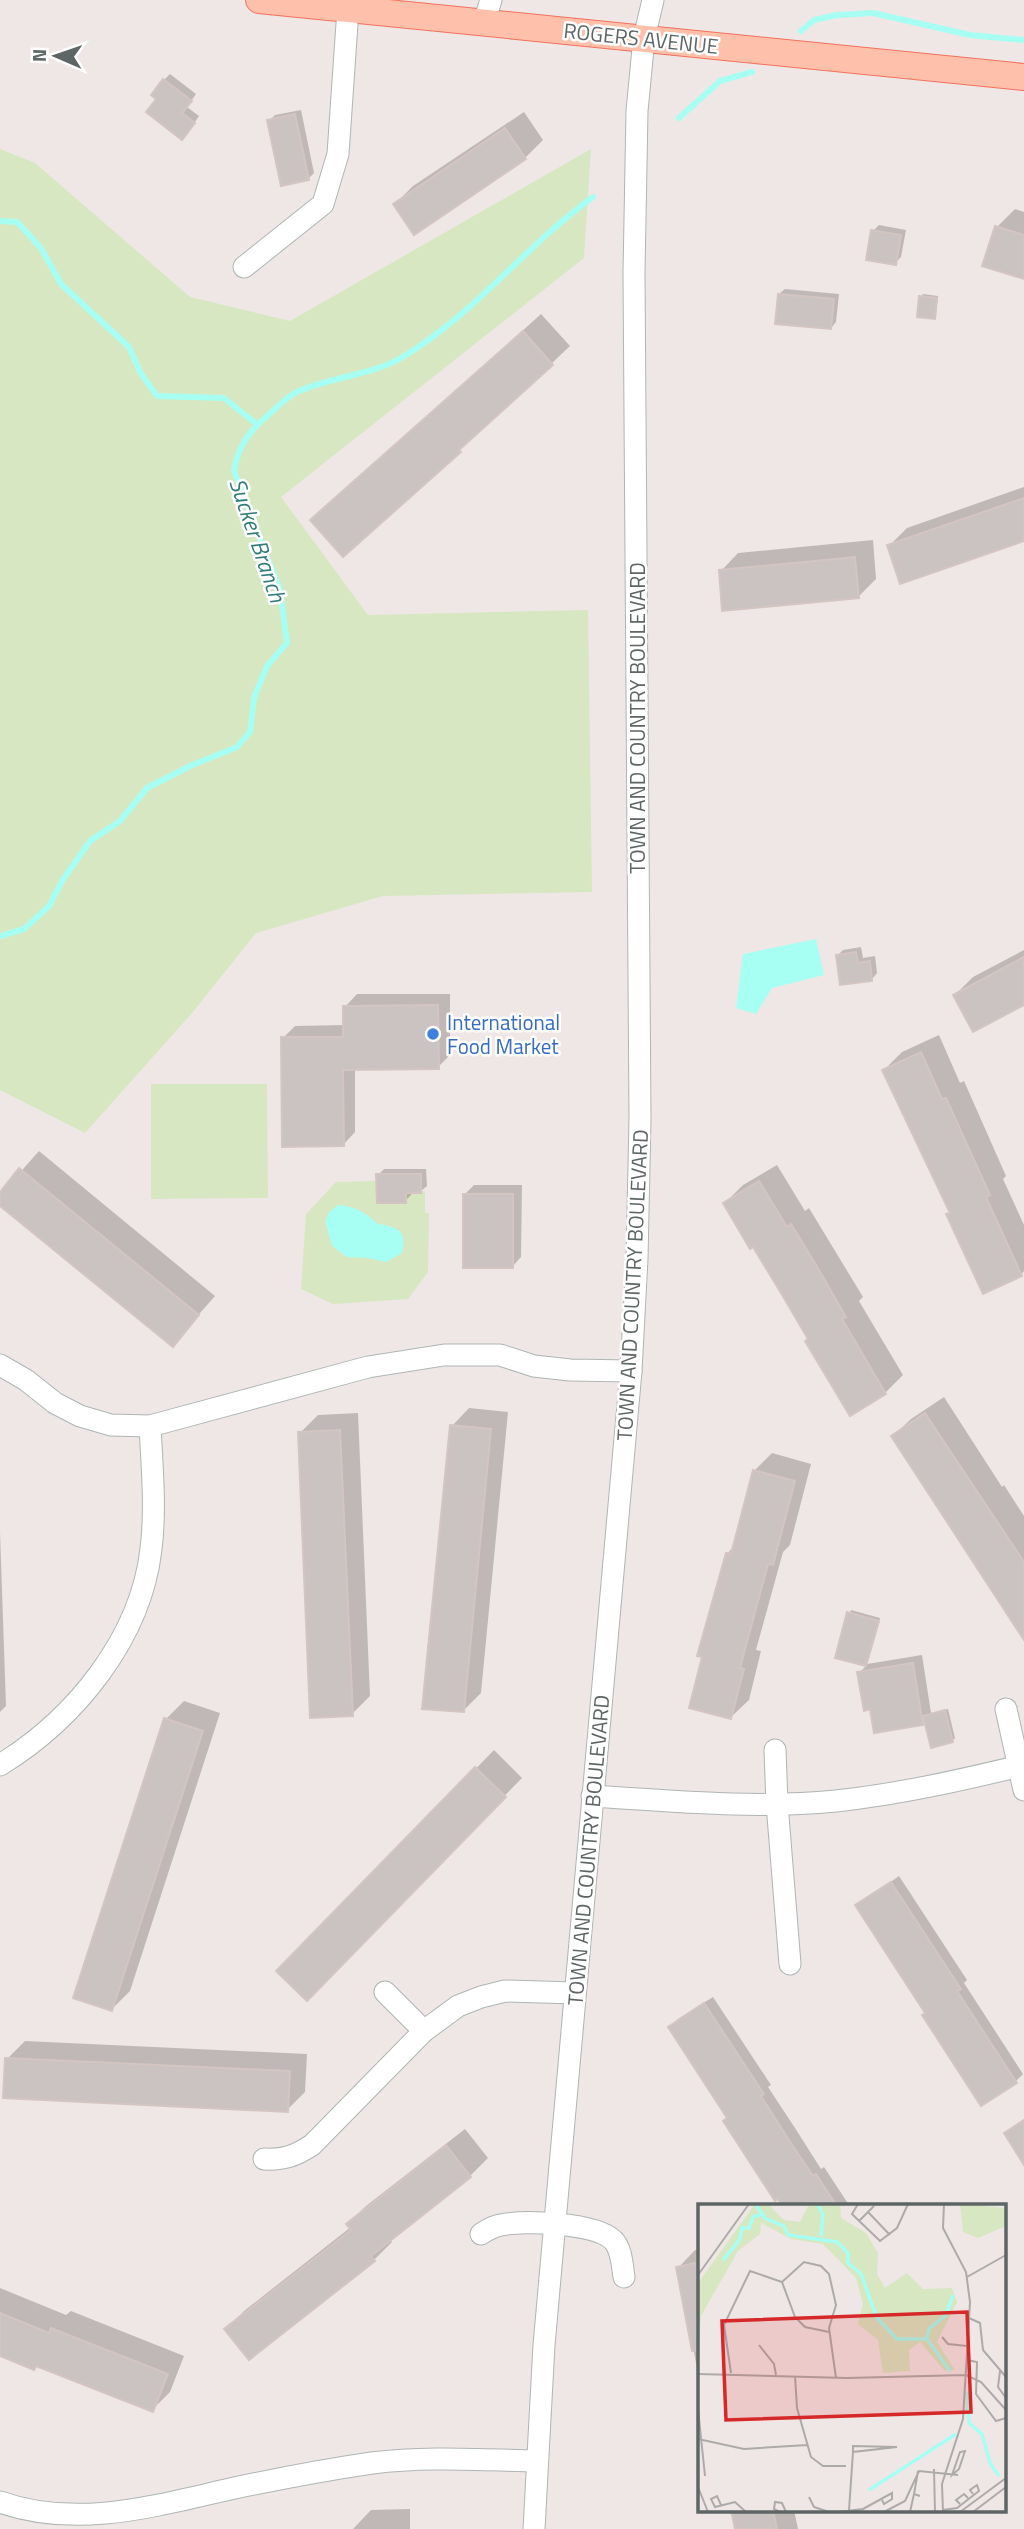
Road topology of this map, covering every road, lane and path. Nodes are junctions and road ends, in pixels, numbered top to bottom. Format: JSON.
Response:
{"nodes":[{"id":1,"x":259,"y":0,"type":"edge"},
{"id":2,"x":653,"y":0,"type":"edge"},
{"id":3,"x":348,"y":9,"type":"junction"},
{"id":4,"x":488,"y":11,"type":"edge"},
{"id":5,"x":644,"y":38,"type":"junction"},
{"id":6,"x":1024,"y":77,"type":"edge"},
{"id":7,"x":244,"y":267,"type":"dead end"},
{"id":8,"x":0,"y":1365,"type":"edge"},
{"id":9,"x":631,"y":1371,"type":"junction"},
{"id":10,"x":150,"y":1426,"type":"junction"},
{"id":11,"x":1006,"y":1709,"type":"dead end"},
{"id":12,"x":775,"y":1750,"type":"dead end"},
{"id":13,"x":0,"y":1765,"type":"edge"},
{"id":14,"x":1021,"y":1766,"type":"edge"},
{"id":15,"x":1024,"y":1790,"type":"edge"},
{"id":16,"x":592,"y":1796,"type":"junction"},
{"id":17,"x":777,"y":1804,"type":"junction"},
{"id":18,"x":790,"y":1964,"type":"dead end"},
{"id":19,"x":385,"y":1993,"type":"dead end"},
{"id":20,"x":575,"y":1993,"type":"junction"},
{"id":21,"x":424,"y":2031,"type":"junction"},
{"id":22,"x":264,"y":2160,"type":"dead end"},
{"id":23,"x":556,"y":2225,"type":"junction"},
{"id":24,"x":481,"y":2234,"type":"dead end"},
{"id":25,"x":624,"y":2277,"type":"dead end"},
{"id":26,"x":537,"y":2461,"type":"junction"},
{"id":27,"x":0,"y":2502,"type":"edge"},
{"id":28,"x":38,"y":2521,"type":"edge"},
{"id":29,"x":534,"y":2529,"type":"edge"}],
"edges":[{"from":1,"to":3,"type":"main road","name":"ROGERS AVENUE"},
{"from":2,"to":5,"type":"street","name":"TOWN AND COUNTRY BOULEVARD"},
{"from":3,"to":4,"type":"main road","name":"ROGERS AVENUE"},
{"from":3,"to":7,"type":"street"},
{"from":4,"to":5,"type":"main road","name":"ROGERS AVENUE"},
{"from":5,"to":6,"type":"main road","name":"ROGERS AVENUE"},
{"from":5,"to":9,"type":"street","name":"TOWN AND COUNTRY BOULEVARD"},
{"from":8,"to":10,"type":"street"},
{"from":9,"to":10,"type":"street"},
{"from":9,"to":16,"type":"street","name":"TOWN AND COUNTRY BOULEVARD"},
{"from":10,"to":13,"type":"street"},
{"from":11,"to":14,"type":"street"},
{"from":12,"to":17,"type":"street"},
{"from":14,"to":15,"type":"street"},
{"from":14,"to":17,"type":"street"},
{"from":16,"to":17,"type":"street"},
{"from":16,"to":20,"type":"street","name":"TOWN AND COUNTRY BOULEVARD"},
{"from":17,"to":18,"type":"street"},
{"from":19,"to":21,"type":"street"},
{"from":20,"to":21,"type":"street"},
{"from":20,"to":23,"type":"street","name":"TOWN AND COUNTRY BOULEVARD"},
{"from":21,"to":22,"type":"street"},
{"from":23,"to":24,"type":"street"},
{"from":23,"to":25,"type":"street"},
{"from":23,"to":26,"type":"street","name":"TOWN AND COUNTRY BOULEVARD"},
{"from":26,"to":28,"type":"street"},
{"from":26,"to":29,"type":"street","name":"TOWN AND COUNTRY BOULEVARD"},
{"from":27,"to":28,"type":"street"}]}
